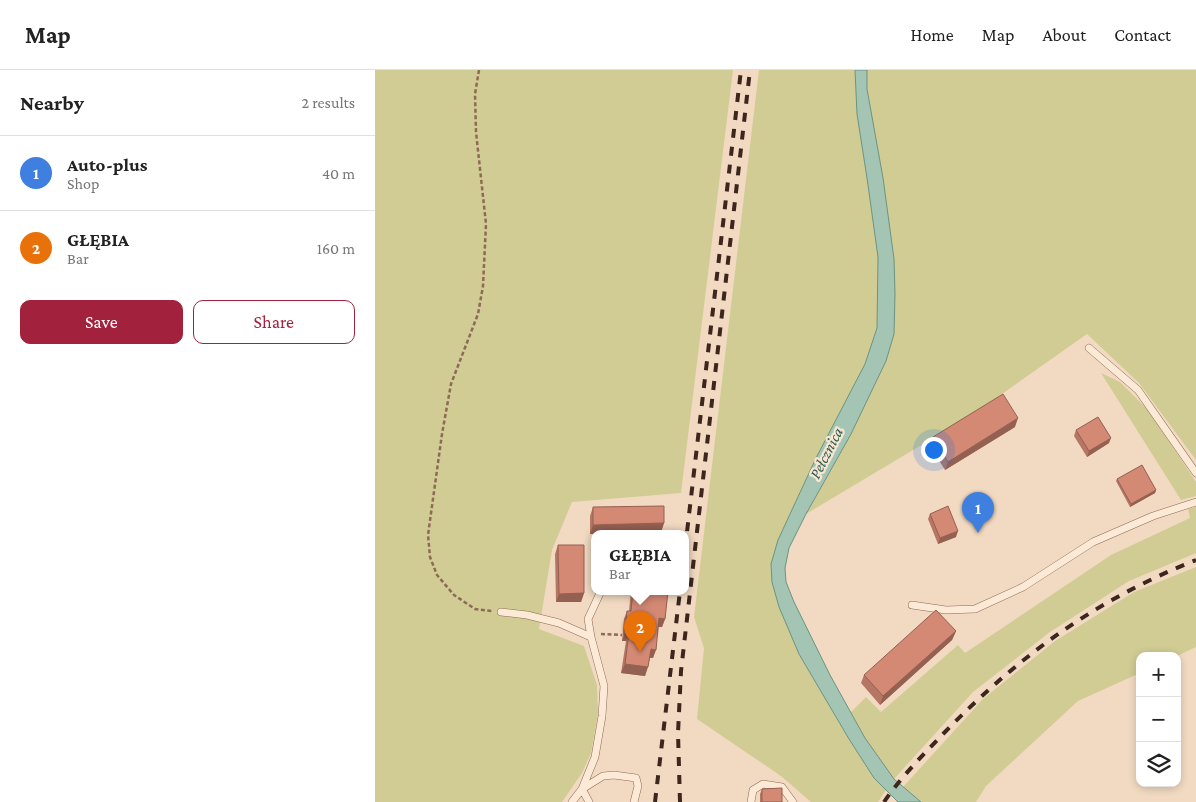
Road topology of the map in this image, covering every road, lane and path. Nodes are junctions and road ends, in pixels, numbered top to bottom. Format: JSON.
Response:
{"nodes":[{"id":1,"x":479,"y":70,"type":"edge"},
{"id":2,"x":1089,"y":348,"type":"dead end"},
{"id":3,"x":1196,"y":472,"type":"edge"},
{"id":4,"x":1196,"y":502,"type":"edge"},
{"id":5,"x":599,"y":595,"type":"edge"},
{"id":6,"x":912,"y":605,"type":"dead end"},
{"id":7,"x":501,"y":612,"type":"joint"},
{"id":8,"x":600,"y":634,"type":"dead end"},
{"id":9,"x":622,"y":636,"type":"dead end"},
{"id":10,"x":591,"y":637,"type":"junction"},
{"id":11,"x":582,"y":789,"type":"junction"},
{"id":12,"x":572,"y":802,"type":"edge"},
{"id":13,"x":589,"y":802,"type":"edge"},
{"id":14,"x":634,"y":802,"type":"edge"},
{"id":15,"x":751,"y":802,"type":"edge"},
{"id":16,"x":793,"y":802,"type":"edge"}],
"edges":[{"from":1,"to":7,"type":"path"},
{"from":2,"to":3,"type":"lane"},
{"from":4,"to":6,"type":"lane"},
{"from":5,"to":10,"type":"lane"},
{"from":7,"to":10,"type":"lane"},
{"from":8,"to":9,"type":"path"},
{"from":10,"to":11,"type":"lane"},
{"from":11,"to":12,"type":"lane"},
{"from":11,"to":13,"type":"lane"},
{"from":11,"to":14,"type":"lane"},
{"from":15,"to":16,"type":"lane"}]}
